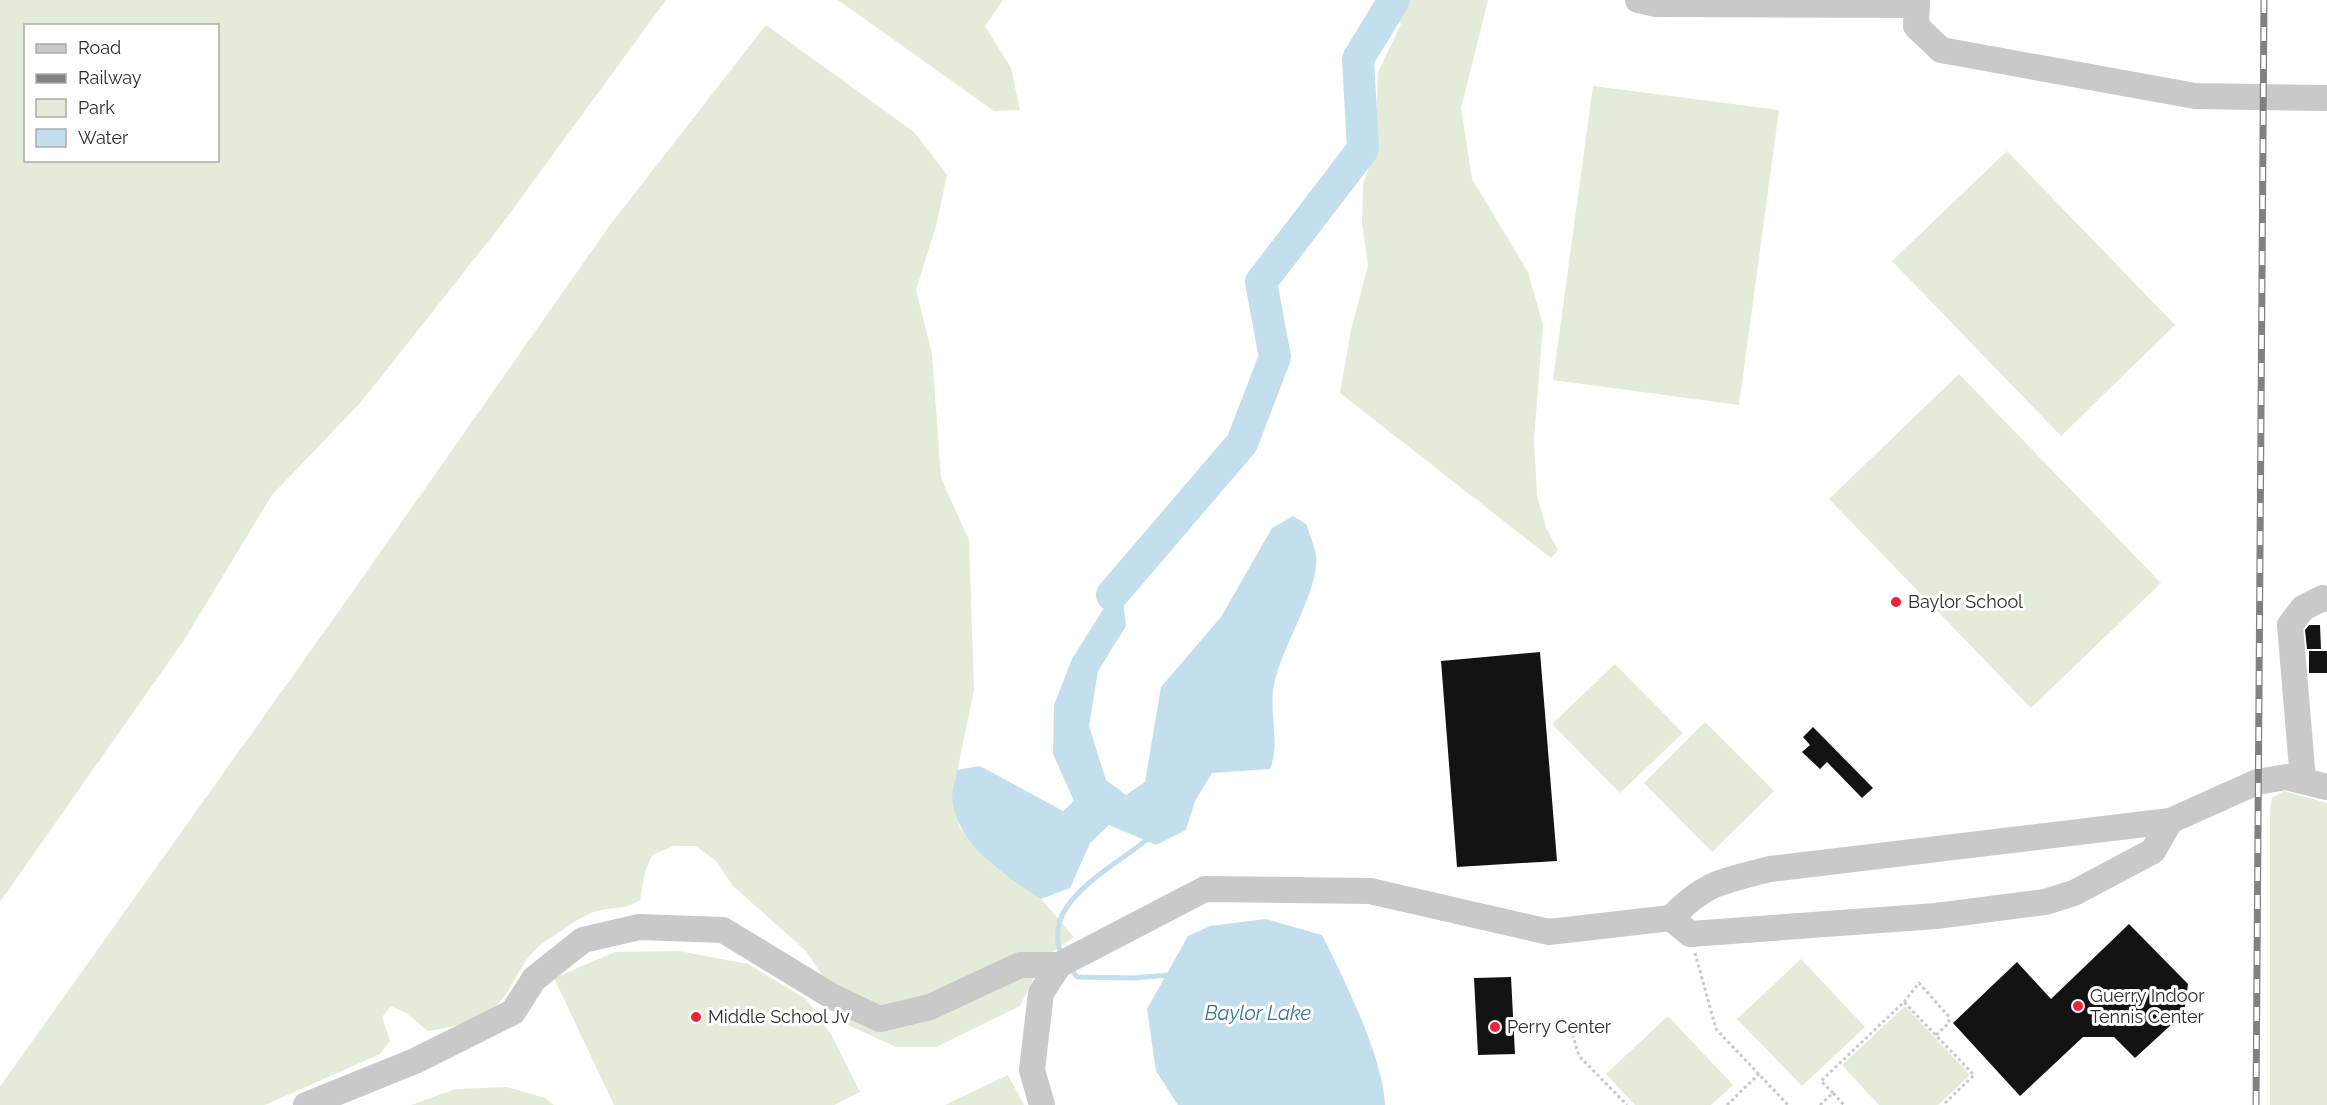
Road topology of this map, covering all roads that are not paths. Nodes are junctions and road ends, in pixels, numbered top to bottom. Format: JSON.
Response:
{"nodes":[{"id":1,"x":1638,"y":0,"type":"edge"},
{"id":2,"x":1917,"y":2,"type":"edge"},
{"id":3,"x":2327,"y":98,"type":"edge"},
{"id":4,"x":2327,"y":599,"type":"edge"},
{"id":5,"x":2315,"y":784,"type":"edge"},
{"id":6,"x":2170,"y":821,"type":"junction"},
{"id":7,"x":1681,"y":926,"type":"junction"},
{"id":8,"x":1059,"y":965,"type":"junction"},
{"id":9,"x":306,"y":1105,"type":"edge"},
{"id":10,"x":1042,"y":1105,"type":"edge"}],
"edges":[{"from":1,"to":2,"type":"street"},
{"from":2,"to":3,"type":"street"},
{"from":4,"to":5,"type":"street"},
{"from":5,"to":6,"type":"street"},
{"from":6,"to":7,"type":"street"},
{"from":6,"to":7,"type":"street"},
{"from":7,"to":8,"type":"street"},
{"from":8,"to":9,"type":"street"},
{"from":8,"to":10,"type":"street"}]}
